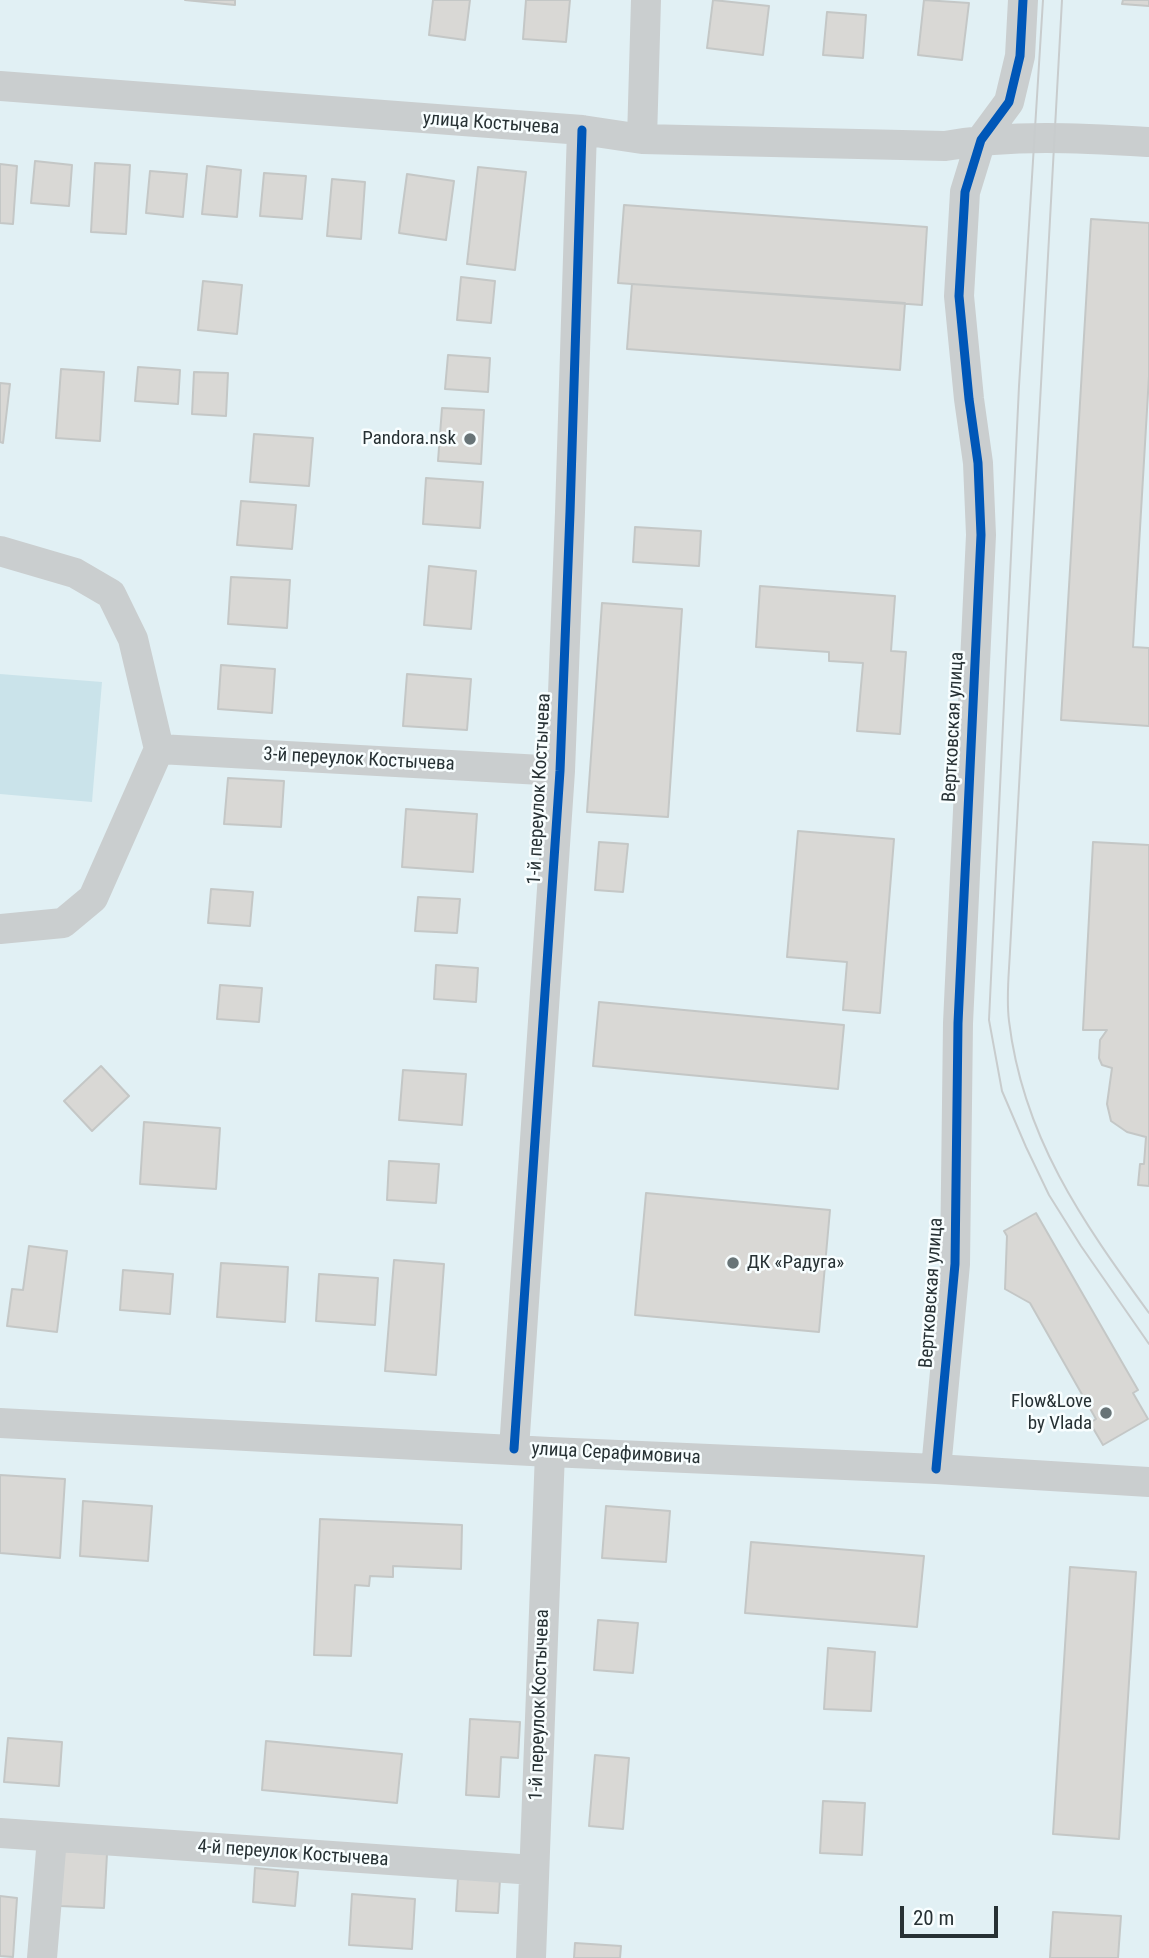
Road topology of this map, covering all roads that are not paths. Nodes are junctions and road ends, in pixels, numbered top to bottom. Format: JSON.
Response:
{"nodes":[{"id":1,"x":646,"y":0,"type":"edge"},
{"id":2,"x":1023,"y":0,"type":"edge"},
{"id":3,"x":0,"y":86,"type":"edge"},
{"id":4,"x":582,"y":130,"type":"junction"},
{"id":5,"x":642,"y":139,"type":"junction"},
{"id":6,"x":981,"y":140,"type":"junction"},
{"id":7,"x":1149,"y":142,"type":"edge"},
{"id":8,"x":0,"y":551,"type":"edge"},
{"id":9,"x":159,"y":749,"type":"junction"},
{"id":10,"x":559,"y":771,"type":"junction"},
{"id":11,"x":0,"y":929,"type":"edge"},
{"id":12,"x":0,"y":1423,"type":"edge"},
{"id":13,"x":514,"y":1449,"type":"junction"},
{"id":14,"x":550,"y":1452,"type":"junction"},
{"id":15,"x":936,"y":1469,"type":"junction"},
{"id":16,"x":1149,"y":1482,"type":"edge"},
{"id":17,"x":0,"y":1833,"type":"edge"},
{"id":18,"x":52,"y":1838,"type":"junction"},
{"id":19,"x":534,"y":1870,"type":"junction"},
{"id":20,"x":42,"y":1958,"type":"edge"},
{"id":21,"x":531,"y":1958,"type":"edge"}],
"edges":[{"from":1,"to":5,"type":"street"},
{"from":2,"to":6,"type":"street","name":"Вертковская улица"},
{"from":3,"to":4,"type":"street","name":"улица Костычева"},
{"from":4,"to":5,"type":"street","name":"улица Костычева"},
{"from":4,"to":10,"type":"street","name":"1-й переулок Костычева"},
{"from":5,"to":6,"type":"street","name":"улица Костычева"},
{"from":6,"to":7,"type":"street","name":"улица Костычева"},
{"from":6,"to":15,"type":"street","name":"Вертковская улица"},
{"from":8,"to":9,"type":"street"},
{"from":9,"to":10,"type":"street","name":"3-й переулок Костычева"},
{"from":9,"to":11,"type":"street"},
{"from":10,"to":13,"type":"street","name":"1-й переулок Костычева"},
{"from":12,"to":13,"type":"street","name":"улица Серафимовича"},
{"from":13,"to":14,"type":"street","name":"улица Серафимовича"},
{"from":14,"to":15,"type":"street","name":"улица Серафимовича"},
{"from":14,"to":19,"type":"street","name":"1-й переулок Костычева"},
{"from":15,"to":16,"type":"street","name":"улица Серафимовича"},
{"from":17,"to":18,"type":"street","name":"4-й переулок Костычева"},
{"from":18,"to":19,"type":"street","name":"4-й переулок Костычева"},
{"from":18,"to":20,"type":"street"},
{"from":19,"to":21,"type":"street","name":"1-й переулок Костычева"}]}
